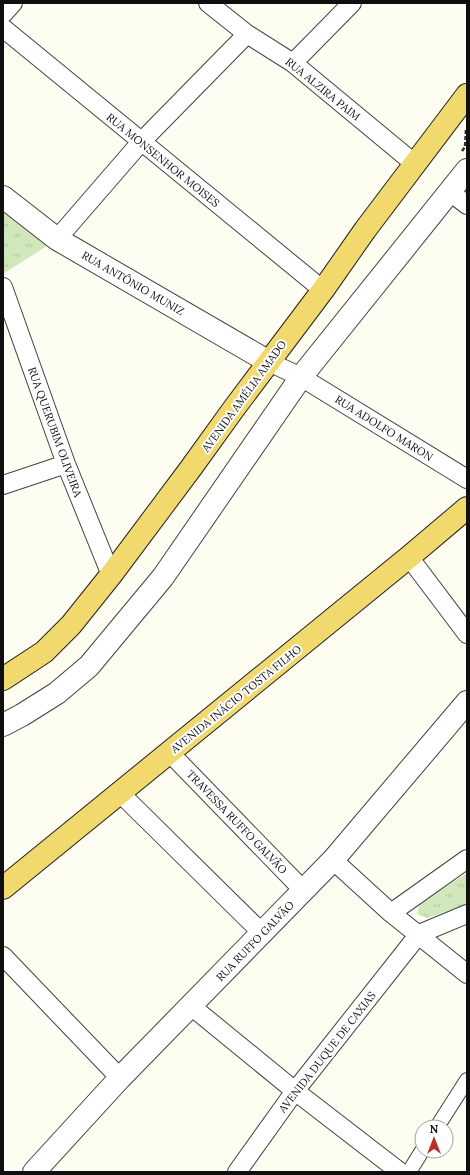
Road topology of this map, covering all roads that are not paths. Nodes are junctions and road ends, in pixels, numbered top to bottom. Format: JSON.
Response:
{"nodes":[{"id":1,"x":13,"y":3,"type":"edge"},
{"id":2,"x":208,"y":3,"type":"edge"},
{"id":3,"x":352,"y":3,"type":"edge"},
{"id":4,"x":3,"y":14,"type":"edge"},
{"id":5,"x":3,"y":28,"type":"edge"},
{"id":6,"x":247,"y":34,"type":"junction"},
{"id":7,"x":293,"y":63,"type":"junction"},
{"id":8,"x":467,"y":95,"type":"edge"},
{"id":9,"x":141,"y":142,"type":"junction"},
{"id":10,"x":415,"y":164,"type":"junction"},
{"id":11,"x":467,"y":170,"type":"edge"},
{"id":12,"x":449,"y":191,"type":"junction"},
{"id":13,"x":3,"y":197,"type":"edge"},
{"id":14,"x":467,"y":205,"type":"edge"},
{"id":15,"x":57,"y":239,"type":"junction"},
{"id":16,"x":323,"y":290,"type":"junction"},
{"id":17,"x":4,"y":291,"type":"edge"},
{"id":18,"x":269,"y":362,"type":"junction"},
{"id":19,"x":301,"y":377,"type":"junction"},
{"id":20,"x":66,"y":464,"type":"junction"},
{"id":21,"x":467,"y":479,"type":"edge"},
{"id":22,"x":3,"y":485,"type":"edge"},
{"id":23,"x":467,"y":508,"type":"edge"},
{"id":24,"x":409,"y":557,"type":"junction"},
{"id":25,"x":111,"y":575,"type":"junction"},
{"id":26,"x":467,"y":634,"type":"edge"},
{"id":27,"x":3,"y":678,"type":"edge"},
{"id":28,"x":467,"y":702,"type":"edge"},
{"id":29,"x":3,"y":725,"type":"edge"},
{"id":30,"x":170,"y":753,"type":"junction"},
{"id":31,"x":120,"y":793,"type":"junction"},
{"id":32,"x":467,"y":859,"type":"edge"},
{"id":33,"x":333,"y":860,"type":"junction"},
{"id":34,"x":3,"y":888,"type":"edge"},
{"id":35,"x":304,"y":891,"type":"junction"},
{"id":36,"x":391,"y":913,"type":"junction"},
{"id":37,"x":467,"y":914,"type":"edge"},
{"id":38,"x":262,"y":933,"type":"junction"},
{"id":39,"x":419,"y":934,"type":"junction"},
{"id":40,"x":3,"y":956,"type":"edge"},
{"id":41,"x":467,"y":974,"type":"edge"},
{"id":42,"x":191,"y":1006,"type":"junction"},
{"id":43,"x":120,"y":1078,"type":"junction"},
{"id":44,"x":467,"y":1080,"type":"edge"},
{"id":45,"x":295,"y":1091,"type":"junction"},
{"id":46,"x":442,"y":1119,"type":"edge"},
{"id":47,"x":417,"y":1159,"type":"edge"},
{"id":48,"x":34,"y":1172,"type":"edge"},
{"id":49,"x":236,"y":1172,"type":"edge"},
{"id":50,"x":400,"y":1172,"type":"edge"},
{"id":51,"x":409,"y":1172,"type":"edge"}],
"edges":[{"from":1,"to":4,"type":"street"},
{"from":2,"to":6,"type":"street","name":"RUA ALZIRA PAIM"},
{"from":3,"to":7,"type":"street"},
{"from":5,"to":9,"type":"street","name":"RUA MONSENHOR MOISES"},
{"from":6,"to":7,"type":"street","name":"RUA ALZIRA PAIM"},
{"from":6,"to":9,"type":"street"},
{"from":7,"to":10,"type":"street","name":"RUA ALZIRA PAIM"},
{"from":8,"to":10,"type":"main road","name":"AVENIDA AMÉLIA AMADO"},
{"from":9,"to":15,"type":"street"},
{"from":9,"to":16,"type":"street","name":"RUA MONSENHOR MOISES"},
{"from":10,"to":16,"type":"main road","name":"AVENIDA AMÉLIA AMADO"},
{"from":11,"to":12,"type":"street"},
{"from":12,"to":14,"type":"street"},
{"from":12,"to":19,"type":"street"},
{"from":13,"to":15,"type":"street","name":"RUA ANTÔNIO MUNIZ"},
{"from":15,"to":18,"type":"street","name":"RUA ANTÔNIO MUNIZ"},
{"from":16,"to":18,"type":"main road","name":"AVENIDA AMÉLIA AMADO"},
{"from":17,"to":20,"type":"street","name":"RUA QUERUBIM OLIVEIRA"},
{"from":18,"to":19,"type":"street","name":"RUA ADOLFO MARON"},
{"from":18,"to":25,"type":"main road","name":"AVENIDA AMÉLIA AMADO"},
{"from":19,"to":21,"type":"street","name":"RUA ADOLFO MARON"},
{"from":19,"to":29,"type":"street"},
{"from":20,"to":22,"type":"street"},
{"from":20,"to":25,"type":"street","name":"RUA QUERUBIM OLIVEIRA"},
{"from":23,"to":24,"type":"main road","name":"AVENIDA INÁCIO TOSTA FILHO"},
{"from":24,"to":26,"type":"street"},
{"from":24,"to":30,"type":"main road","name":"AVENIDA INÁCIO TOSTA FILHO"},
{"from":25,"to":27,"type":"main road","name":"AVENIDA AMÉLIA AMADO"},
{"from":28,"to":33,"type":"street","name":"RUA RUFFO GALVÃO"},
{"from":30,"to":31,"type":"main road","name":"AVENIDA INÁCIO TOSTA FILHO"},
{"from":30,"to":35,"type":"street","name":"TRAVESSA RUFFO GALVÃO"},
{"from":31,"to":34,"type":"main road","name":"AVENIDA INÁCIO TOSTA FILHO"},
{"from":31,"to":38,"type":"street"},
{"from":32,"to":36,"type":"street"},
{"from":33,"to":35,"type":"street","name":"RUA RUFFO GALVÃO"},
{"from":33,"to":36,"type":"street"},
{"from":35,"to":38,"type":"street","name":"RUA RUFFO GALVÃO"},
{"from":36,"to":39,"type":"street"},
{"from":37,"to":39,"type":"street"},
{"from":38,"to":42,"type":"street","name":"RUA RUFFO GALVÃO"},
{"from":39,"to":41,"type":"street"},
{"from":39,"to":45,"type":"street","name":"AVENIDA DUQUE DE CAXIAS"},
{"from":40,"to":43,"type":"street"},
{"from":42,"to":43,"type":"street","name":"RUA RUFFO GALVÃO"},
{"from":42,"to":45,"type":"street"},
{"from":43,"to":48,"type":"street","name":"RUA RUFFO GALVÃO"},
{"from":44,"to":46,"type":"street"},
{"from":45,"to":49,"type":"street","name":"AVENIDA DUQUE DE CAXIAS"},
{"from":45,"to":50,"type":"street"},
{"from":47,"to":51,"type":"street"}]}
